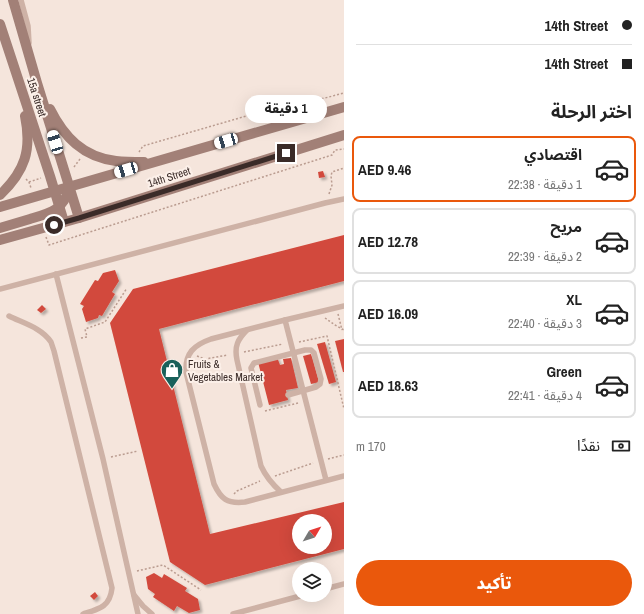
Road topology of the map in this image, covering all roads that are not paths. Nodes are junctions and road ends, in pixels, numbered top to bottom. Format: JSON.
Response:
{"nodes":[{"id":1,"x":13,"y":0,"type":"edge"},
{"id":2,"x":21,"y":0,"type":"edge"},
{"id":3,"x":0,"y":24,"type":"edge"},
{"id":4,"x":29,"y":55,"type":"junction"},
{"id":5,"x":19,"y":81,"type":"junction"},
{"id":6,"x":37,"y":84,"type":"junction"},
{"id":7,"x":344,"y":107,"type":"edge"},
{"id":8,"x":344,"y":135,"type":"edge"},
{"id":9,"x":152,"y":162,"type":"junction"},
{"id":10,"x":69,"y":188,"type":"junction"},
{"id":11,"x":55,"y":192,"type":"junction"},
{"id":12,"x":0,"y":195,"type":"edge"},
{"id":13,"x":344,"y":199,"type":"edge"},
{"id":14,"x":60,"y":206,"type":"junction"},
{"id":15,"x":0,"y":207,"type":"edge"},
{"id":16,"x":79,"y":218,"type":"junction"},
{"id":17,"x":64,"y":222,"type":"junction"},
{"id":18,"x":0,"y":228,"type":"edge"},
{"id":19,"x":0,"y":240,"type":"edge"},
{"id":20,"x":56,"y":274,"type":"junction"},
{"id":21,"x":0,"y":289,"type":"edge"},
{"id":22,"x":344,"y":306,"type":"edge"},
{"id":23,"x":9,"y":316,"type":"dead end"},
{"id":24,"x":284,"y":320,"type":"junction"},
{"id":25,"x":247,"y":330,"type":"junction"},
{"id":26,"x":293,"y":353,"type":"junction"},
{"id":27,"x":303,"y":391,"type":"junction"},
{"id":28,"x":288,"y":395,"type":"dead end"},
{"id":29,"x":260,"y":405,"type":"dead end"},
{"id":30,"x":344,"y":476,"type":"edge"},
{"id":31,"x":326,"y":480,"type":"junction"},
{"id":32,"x":281,"y":492,"type":"junction"},
{"id":33,"x":344,"y":584,"type":"edge"},
{"id":34,"x":332,"y":587,"type":"edge"},
{"id":35,"x":133,"y":593,"type":"junction"},
{"id":36,"x":292,"y":598,"type":"edge"},
{"id":37,"x":83,"y":614,"type":"edge"},
{"id":38,"x":138,"y":614,"type":"edge"},
{"id":39,"x":152,"y":614,"type":"edge"},
{"id":40,"x":233,"y":614,"type":"edge"}],
"edges":[{"from":1,"to":4,"type":"main road","name":"15a street"},
{"from":2,"to":4,"type":"lane"},
{"from":3,"to":5,"type":"main road","name":"15a street"},
{"from":4,"to":6,"type":"main road","name":"15a street"},
{"from":5,"to":11,"type":"main road","name":"15a street"},
{"from":5,"to":12,"type":"main road"},
{"from":6,"to":9,"type":"main road"},
{"from":6,"to":10,"type":"main road","name":"15a street"},
{"from":7,"to":9,"type":"main road","name":"14th Street"},
{"from":8,"to":16,"type":"main road","name":"14th Street"},
{"from":9,"to":10,"type":"main road","name":"14th Street"},
{"from":10,"to":11,"type":"main road","name":"14th Street"},
{"from":10,"to":14,"type":"main road"},
{"from":10,"to":16,"type":"main road","name":"15a street"},
{"from":11,"to":14,"type":"main road","name":"15a street"},
{"from":11,"to":15,"type":"main road","name":"14th Street"},
{"from":13,"to":20,"type":"lane"},
{"from":14,"to":17,"type":"main road","name":"15a street"},
{"from":14,"to":18,"type":"main road"},
{"from":16,"to":17,"type":"main road","name":"14th Street"},
{"from":17,"to":19,"type":"main road","name":"14th Street"},
{"from":20,"to":21,"type":"lane"},
{"from":20,"to":35,"type":"lane"},
{"from":22,"to":24,"type":"lane"},
{"from":23,"to":37,"type":"lane"},
{"from":24,"to":25,"type":"lane"},
{"from":24,"to":26,"type":"lane"},
{"from":25,"to":32,"type":"lane"},
{"from":25,"to":32,"type":"lane"},
{"from":26,"to":27,"type":"lane"},
{"from":26,"to":27,"type":"lane"},
{"from":26,"to":29,"type":"lane"},
{"from":27,"to":28,"type":"lane"},
{"from":27,"to":31,"type":"lane"},
{"from":30,"to":31,"type":"lane"},
{"from":31,"to":32,"type":"lane"},
{"from":33,"to":34,"type":"lane"},
{"from":35,"to":38,"type":"lane"},
{"from":35,"to":39,"type":"lane"},
{"from":36,"to":40,"type":"lane"}]}
